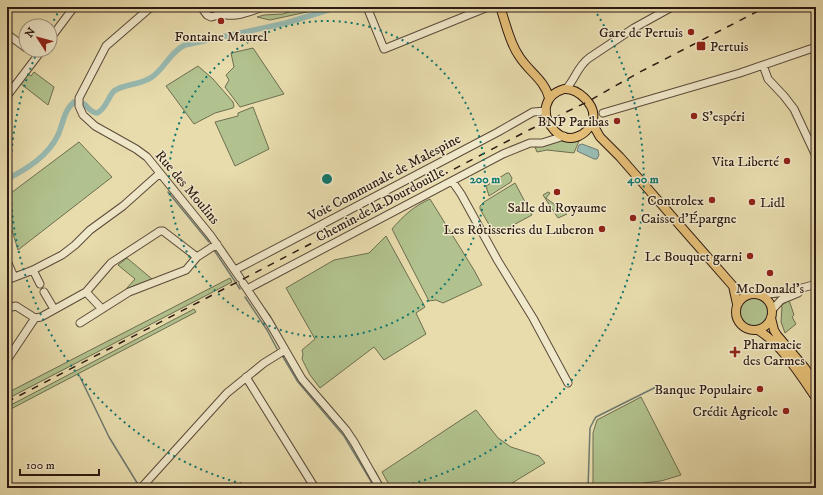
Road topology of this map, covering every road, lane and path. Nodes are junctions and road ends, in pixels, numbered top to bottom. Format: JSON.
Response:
{"nodes":[{"id":1,"x":74,"y":7,"type":"edge"},
{"id":2,"x":151,"y":7,"type":"edge"},
{"id":3,"x":201,"y":7,"type":"edge"},
{"id":4,"x":245,"y":7,"type":"edge"},
{"id":5,"x":263,"y":7,"type":"edge"},
{"id":6,"x":367,"y":7,"type":"edge"},
{"id":7,"x":488,"y":7,"type":"edge"},
{"id":8,"x":500,"y":7,"type":"edge"},
{"id":9,"x":672,"y":7,"type":"edge"},
{"id":10,"x":218,"y":10,"type":"edge"},
{"id":11,"x":231,"y":15,"type":"junction"},
{"id":12,"x":58,"y":28,"type":"edge"},
{"id":13,"x":7,"y":34,"type":"edge"},
{"id":14,"x":18,"y":42,"type":"edge"},
{"id":15,"x":816,"y":47,"type":"edge"},
{"id":16,"x":36,"y":58,"type":"edge"},
{"id":17,"x":763,"y":65,"type":"junction"},
{"id":18,"x":575,"y":77,"type":"junction"},
{"id":19,"x":545,"y":85,"type":"junction"},
{"id":20,"x":564,"y":89,"type":"junction"},
{"id":21,"x":579,"y":93,"type":"junction"},
{"id":22,"x":7,"y":96,"type":"edge"},
{"id":23,"x":549,"y":98,"type":"junction"},
{"id":24,"x":546,"y":111,"type":"junction"},
{"id":25,"x":592,"y":117,"type":"junction"},
{"id":26,"x":554,"y":130,"type":"junction"},
{"id":27,"x":583,"y":135,"type":"junction"},
{"id":28,"x":564,"y":136,"type":"junction"},
{"id":29,"x":600,"y":137,"type":"junction"},
{"id":30,"x":549,"y":140,"type":"junction"},
{"id":31,"x":816,"y":156,"type":"edge"},
{"id":32,"x":160,"y":173,"type":"junction"},
{"id":33,"x":452,"y":181,"type":"junction"},
{"id":34,"x":217,"y":244,"type":"junction"},
{"id":35,"x":197,"y":257,"type":"junction"},
{"id":36,"x":7,"y":261,"type":"edge"},
{"id":37,"x":33,"y":270,"type":"junction"},
{"id":38,"x":235,"y":270,"type":"junction"},
{"id":39,"x":14,"y":277,"type":"junction"},
{"id":40,"x":7,"y":280,"type":"edge"},
{"id":41,"x":243,"y":283,"type":"junction"},
{"id":42,"x":40,"y":284,"type":"dead end"},
{"id":43,"x":814,"y":284,"type":"edge"},
{"id":44,"x":733,"y":286,"type":"junction"},
{"id":45,"x":44,"y":292,"type":"dead end"},
{"id":46,"x":86,"y":292,"type":"junction"},
{"id":47,"x":752,"y":294,"type":"junction"},
{"id":48,"x":760,"y":295,"type":"junction"},
{"id":49,"x":737,"y":304,"type":"junction"},
{"id":50,"x":7,"y":308,"type":"edge"},
{"id":51,"x":54,"y":309,"type":"junction"},
{"id":52,"x":102,"y":309,"type":"junction"},
{"id":53,"x":771,"y":314,"type":"junction"},
{"id":54,"x":35,"y":318,"type":"junction"},
{"id":55,"x":80,"y":323,"type":"dead end"},
{"id":56,"x":758,"y":330,"type":"junction"},
{"id":57,"x":285,"y":350,"type":"junction"},
{"id":58,"x":7,"y":360,"type":"edge"},
{"id":59,"x":246,"y":377,"type":"junction"},
{"id":60,"x":568,"y":383,"type":"dead end"},
{"id":61,"x":816,"y":384,"type":"edge"},
{"id":62,"x":816,"y":398,"type":"edge"},
{"id":63,"x":141,"y":488,"type":"edge"},
{"id":64,"x":315,"y":488,"type":"edge"},
{"id":65,"x":380,"y":488,"type":"edge"}],
"edges":[{"from":1,"to":12,"type":"street"},
{"from":2,"to":32,"type":"street","name":"Rue des Moulins"},
{"from":3,"to":10,"type":"street"},
{"from":4,"to":11,"type":"street"},
{"from":5,"to":11,"type":"street"},
{"from":6,"to":7,"type":"street"},
{"from":8,"to":19,"type":"main road"},
{"from":9,"to":18,"type":"street"},
{"from":10,"to":11,"type":"street"},
{"from":13,"to":14,"type":"street"},
{"from":15,"to":17,"type":"street"},
{"from":16,"to":22,"type":"street"},
{"from":17,"to":25,"type":"street"},
{"from":17,"to":31,"type":"street"},
{"from":18,"to":20,"type":"street"},
{"from":18,"to":21,"type":"street"},
{"from":19,"to":20,"type":"main road"},
{"from":19,"to":23,"type":"main road"},
{"from":20,"to":21,"type":"main road"},
{"from":20,"to":23,"type":"main road"},
{"from":21,"to":25,"type":"main road"},
{"from":23,"to":24,"type":"main road"},
{"from":24,"to":26,"type":"main road"},
{"from":24,"to":38,"type":"street","name":"Voie Communale de Malespine"},
{"from":25,"to":27,"type":"main road"},
{"from":25,"to":29,"type":"main road"},
{"from":26,"to":28,"type":"main road"},
{"from":26,"to":30,"type":"street"},
{"from":27,"to":28,"type":"main road"},
{"from":27,"to":29,"type":"main road"},
{"from":28,"to":30,"type":"street","name":"Chemin de la Dourdouille"},
{"from":29,"to":44,"type":"main road"},
{"from":30,"to":33,"type":"street","name":"Chemin de la Dourdouille"},
{"from":32,"to":34,"type":"street","name":"Rue des Moulins"},
{"from":32,"to":37,"type":"street"},
{"from":33,"to":41,"type":"street","name":"Chemin de la Dourdouille"},
{"from":33,"to":60,"type":"street"},
{"from":34,"to":35,"type":"street"},
{"from":34,"to":38,"type":"street","name":"Rue des Moulins"},
{"from":35,"to":46,"type":"street"},
{"from":35,"to":52,"type":"street"},
{"from":36,"to":39,"type":"street"},
{"from":37,"to":39,"type":"street"},
{"from":37,"to":42,"type":"street"},
{"from":38,"to":41,"type":"street","name":"Rue des Moulins"},
{"from":39,"to":40,"type":"street"},
{"from":41,"to":57,"type":"street","name":"Rue des Moulins"},
{"from":43,"to":48,"type":"street"},
{"from":43,"to":53,"type":"street"},
{"from":44,"to":47,"type":"main road"},
{"from":44,"to":49,"type":"main road"},
{"from":45,"to":51,"type":"street"},
{"from":46,"to":51,"type":"street"},
{"from":46,"to":52,"type":"street"},
{"from":47,"to":48,"type":"main road"},
{"from":47,"to":49,"type":"main road"},
{"from":48,"to":53,"type":"main road"},
{"from":49,"to":56,"type":"main road"},
{"from":50,"to":54,"type":"street"},
{"from":51,"to":54,"type":"street"},
{"from":52,"to":55,"type":"street"},
{"from":53,"to":56,"type":"main road"},
{"from":53,"to":61,"type":"main road"},
{"from":54,"to":58,"type":"street"},
{"from":56,"to":62,"type":"main road"},
{"from":57,"to":59,"type":"street"},
{"from":57,"to":65,"type":"street","name":"Rue des Moulins"},
{"from":59,"to":63,"type":"street"},
{"from":59,"to":64,"type":"street"}]}
